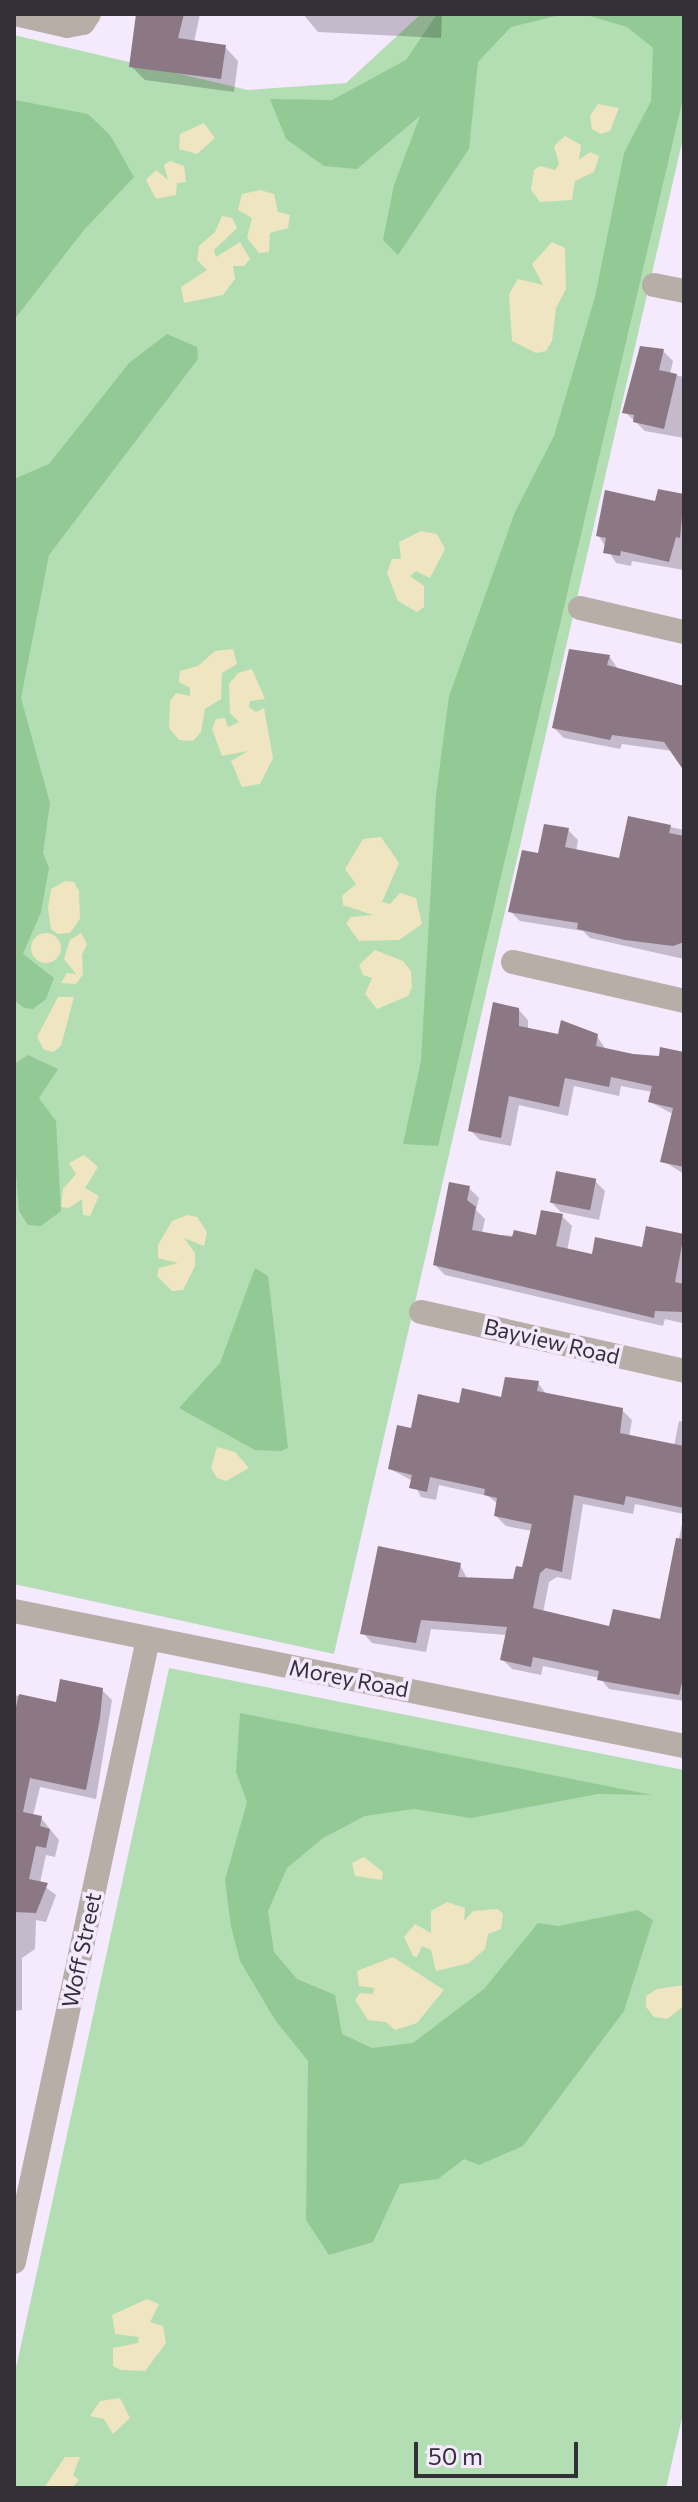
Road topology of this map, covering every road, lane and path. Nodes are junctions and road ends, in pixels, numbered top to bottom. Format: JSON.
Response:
{"nodes":[{"id":1,"x":15,"y":14,"type":"edge"},
{"id":2,"x":89,"y":14,"type":"edge"},
{"id":3,"x":654,"y":285,"type":"dead end"},
{"id":4,"x":684,"y":291,"type":"edge"},
{"id":5,"x":580,"y":608,"type":"dead end"},
{"id":6,"x":684,"y":632,"type":"edge"},
{"id":7,"x":513,"y":962,"type":"dead end"},
{"id":8,"x":684,"y":1001,"type":"edge"},
{"id":9,"x":421,"y":1312,"type":"dead end"},
{"id":10,"x":684,"y":1371,"type":"edge"},
{"id":11,"x":14,"y":1611,"type":"edge"},
{"id":12,"x":148,"y":1639,"type":"junction"},
{"id":13,"x":684,"y":1746,"type":"edge"},
{"id":14,"x":14,"y":2262,"type":"edge"}],
"edges":[{"from":1,"to":2,"type":"street"},
{"from":3,"to":4,"type":"street"},
{"from":5,"to":6,"type":"street"},
{"from":7,"to":8,"type":"street"},
{"from":9,"to":10,"type":"street","name":"Bayview Road"},
{"from":11,"to":12,"type":"street","name":"Morey Road"},
{"from":12,"to":13,"type":"street","name":"Morey Road"},
{"from":12,"to":14,"type":"street","name":"Woff Street"}]}
